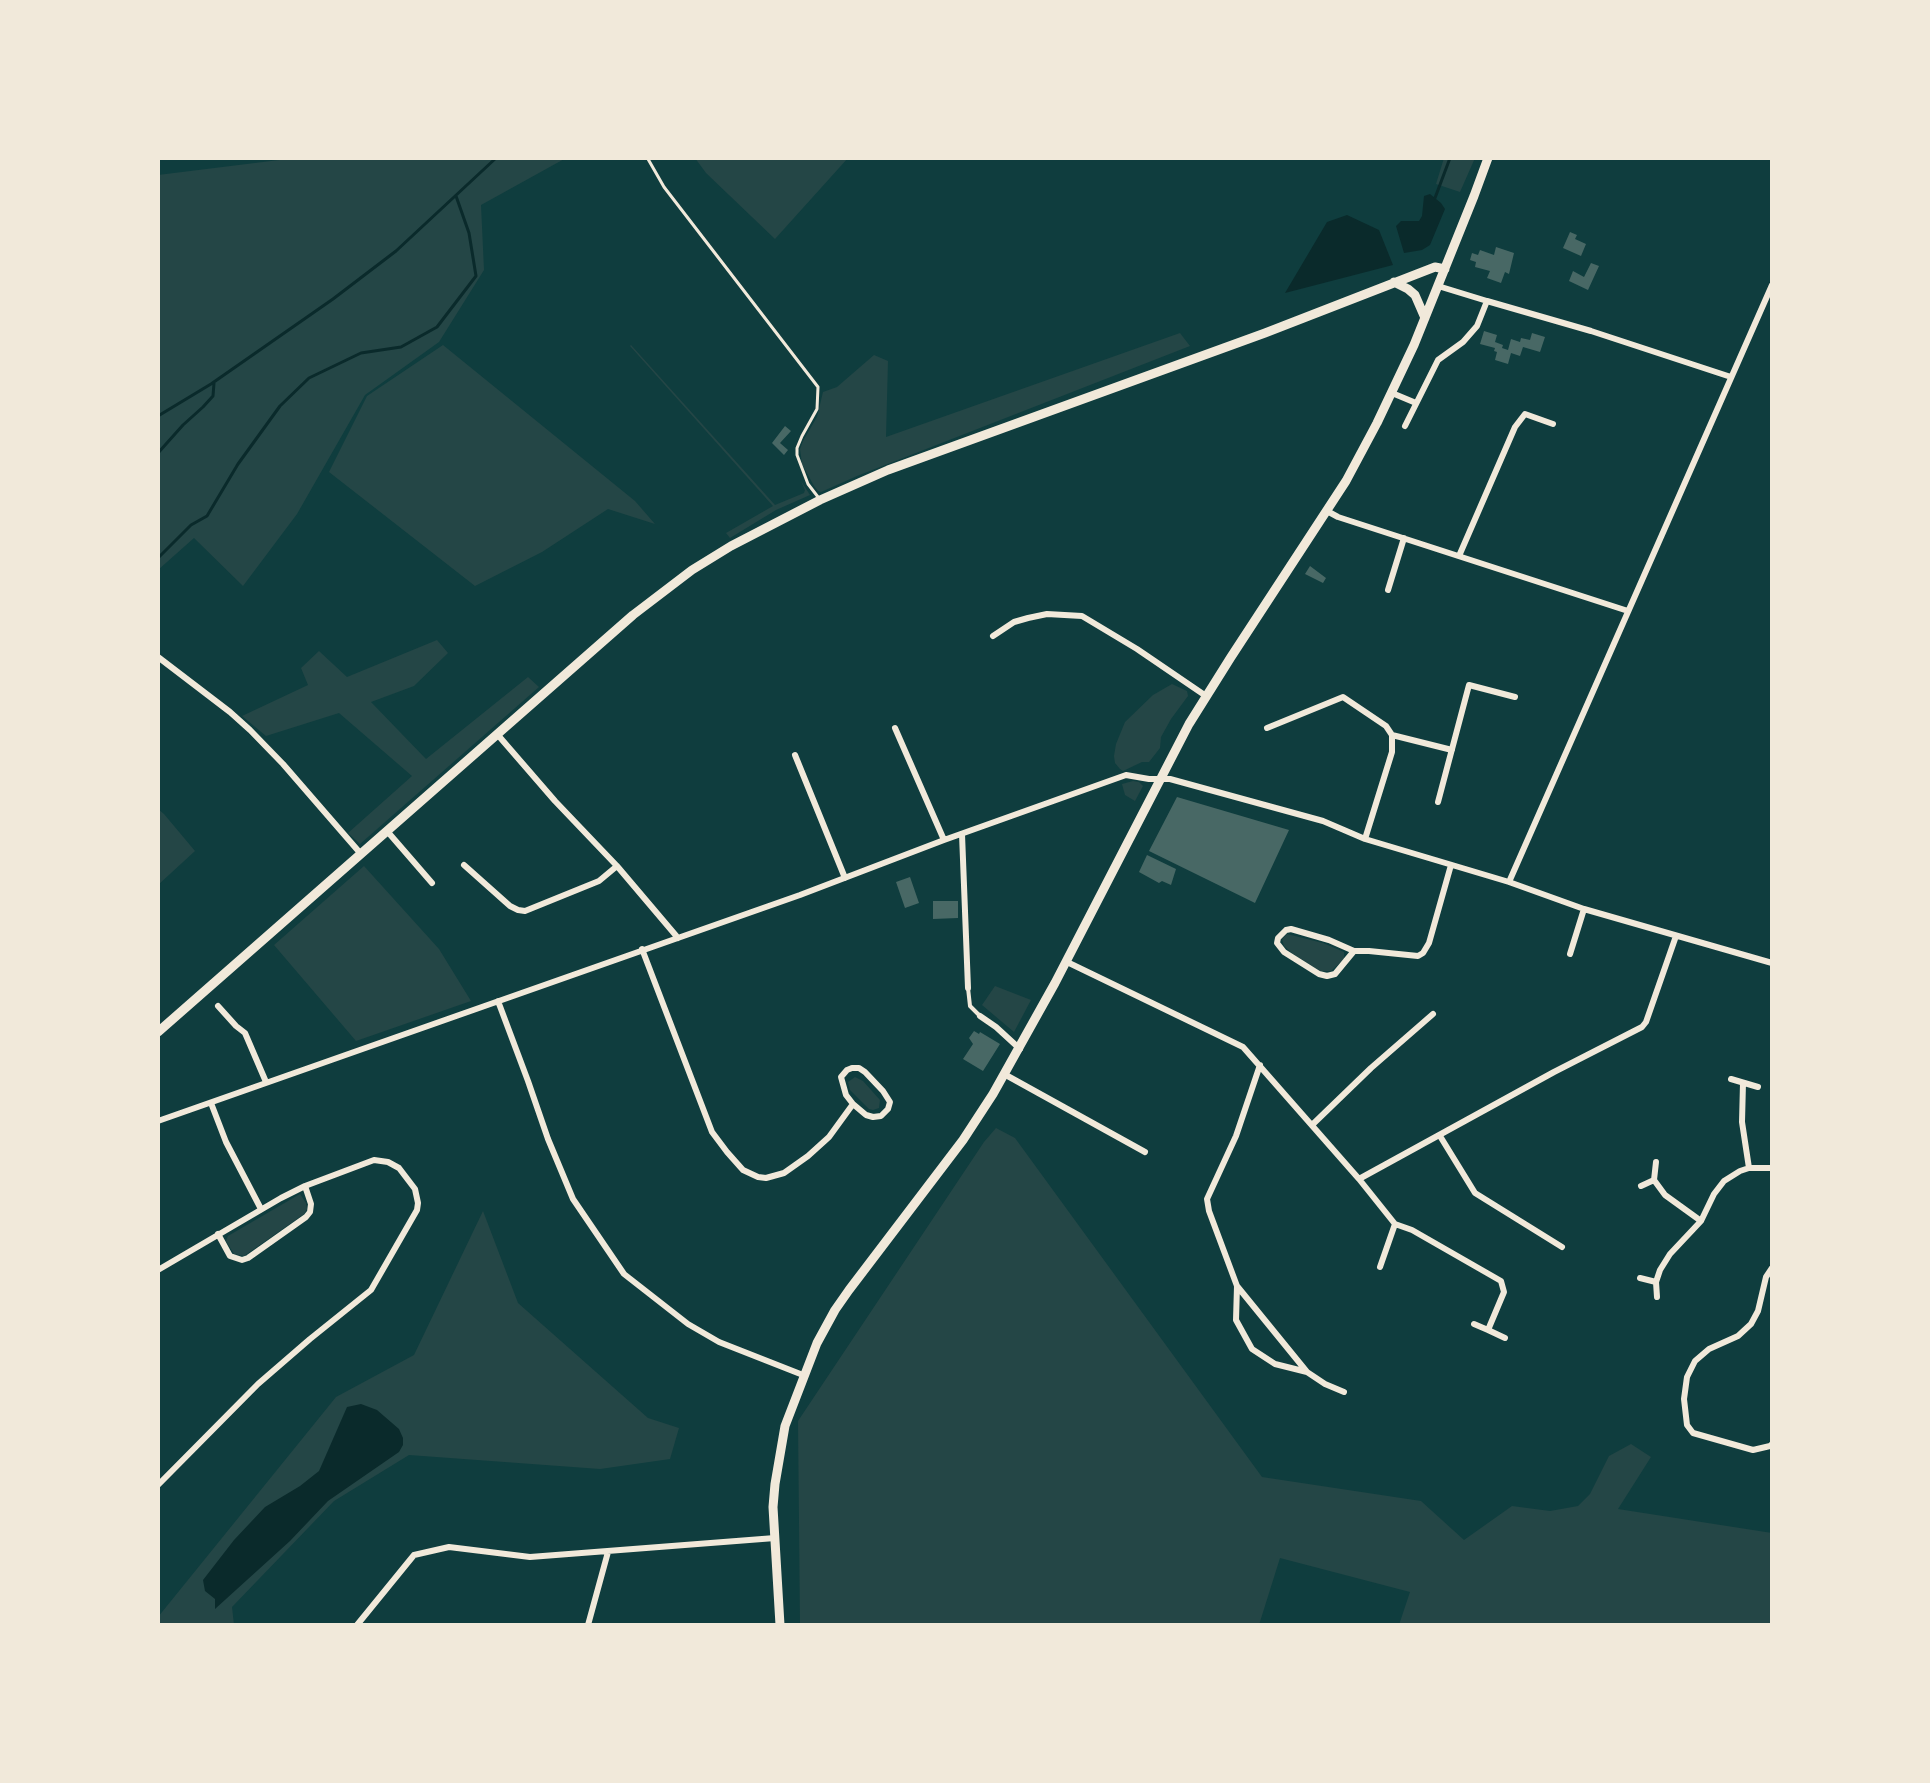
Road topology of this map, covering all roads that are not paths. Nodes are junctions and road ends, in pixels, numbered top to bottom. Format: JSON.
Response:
{"nodes":[{"id":1,"x":1488,"y":158,"type":"edge"},
{"id":2,"x":648,"y":159,"type":"edge"},
{"id":3,"x":1445,"y":269,"type":"junction"},
{"id":4,"x":1394,"y":282,"type":"junction"},
{"id":5,"x":1772,"y":285,"type":"edge"},
{"id":6,"x":1438,"y":286,"type":"junction"},
{"id":7,"x":1487,"y":301,"type":"junction"},
{"id":8,"x":1425,"y":318,"type":"junction"},
{"id":9,"x":1731,"y":377,"type":"junction"},
{"id":10,"x":1392,"y":393,"type":"junction"},
{"id":11,"x":1416,"y":403,"type":"junction"},
{"id":12,"x":1553,"y":424,"type":"dead end"},
{"id":13,"x":1405,"y":426,"type":"dead end"},
{"id":14,"x":820,"y":500,"type":"junction"},
{"id":15,"x":1327,"y":511,"type":"junction"},
{"id":16,"x":1404,"y":538,"type":"junction"},
{"id":17,"x":1459,"y":556,"type":"junction"},
{"id":18,"x":1388,"y":590,"type":"dead end"},
{"id":19,"x":1628,"y":611,"type":"junction"},
{"id":20,"x":993,"y":636,"type":"dead end"},
{"id":21,"x":158,"y":657,"type":"edge"},
{"id":22,"x":1206,"y":696,"type":"junction"},
{"id":23,"x":1515,"y":697,"type":"dead end"},
{"id":24,"x":895,"y":728,"type":"dead end"},
{"id":25,"x":1267,"y":728,"type":"dead end"},
{"id":26,"x":497,"y":734,"type":"junction"},
{"id":27,"x":1392,"y":735,"type":"junction"},
{"id":28,"x":1452,"y":750,"type":"junction"},
{"id":29,"x":795,"y":755,"type":"dead end"},
{"id":30,"x":1160,"y":777,"type":"junction"},
{"id":31,"x":1438,"y":802,"type":"dead end"},
{"id":32,"x":387,"y":831,"type":"junction"},
{"id":33,"x":962,"y":834,"type":"junction"},
{"id":34,"x":1365,"y":839,"type":"junction"},
{"id":35,"x":944,"y":840,"type":"junction"},
{"id":36,"x":361,"y":854,"type":"junction"},
{"id":37,"x":464,"y":865,"type":"dead end"},
{"id":38,"x":1451,"y":865,"type":"junction"},
{"id":39,"x":617,"y":866,"type":"junction"},
{"id":40,"x":845,"y":878,"type":"junction"},
{"id":41,"x":1509,"y":882,"type":"junction"},
{"id":42,"x":432,"y":883,"type":"dead end"},
{"id":43,"x":1584,"y":909,"type":"junction"},
{"id":44,"x":1676,"y":936,"type":"junction"},
{"id":45,"x":678,"y":938,"type":"junction"},
{"id":46,"x":642,"y":949,"type":"junction"},
{"id":47,"x":1354,"y":951,"type":"junction"},
{"id":48,"x":1570,"y":954,"type":"dead end"},
{"id":49,"x":1067,"y":962,"type":"junction"},
{"id":50,"x":1772,"y":963,"type":"edge"},
{"id":51,"x":968,"y":988,"type":"joint"},
{"id":52,"x":498,"y":1001,"type":"junction"},
{"id":53,"x":218,"y":1006,"type":"dead end"},
{"id":54,"x":1433,"y":1014,"type":"dead end"},
{"id":55,"x":980,"y":1016,"type":"joint"},
{"id":56,"x":158,"y":1032,"type":"edge"},
{"id":57,"x":1020,"y":1049,"type":"junction"},
{"id":58,"x":1260,"y":1065,"type":"junction"},
{"id":59,"x":1004,"y":1074,"type":"junction"},
{"id":60,"x":1731,"y":1079,"type":"dead end"},
{"id":61,"x":266,"y":1082,"type":"junction"},
{"id":62,"x":1743,"y":1083,"type":"junction"},
{"id":63,"x":1758,"y":1087,"type":"dead end"},
{"id":64,"x":211,"y":1103,"type":"junction"},
{"id":65,"x":853,"y":1104,"type":"junction"},
{"id":66,"x":158,"y":1121,"type":"edge"},
{"id":67,"x":1312,"y":1125,"type":"junction"},
{"id":68,"x":1440,"y":1136,"type":"junction"},
{"id":69,"x":1145,"y":1152,"type":"dead end"},
{"id":70,"x":1656,"y":1162,"type":"dead end"},
{"id":71,"x":1749,"y":1168,"type":"junction"},
{"id":72,"x":1772,"y":1168,"type":"edge"},
{"id":73,"x":1359,"y":1179,"type":"junction"},
{"id":74,"x":1654,"y":1180,"type":"junction"},
{"id":75,"x":305,"y":1186,"type":"junction"},
{"id":76,"x":1641,"y":1186,"type":"dead end"},
{"id":77,"x":261,"y":1209,"type":"junction"},
{"id":78,"x":1701,"y":1221,"type":"junction"},
{"id":79,"x":1395,"y":1224,"type":"junction"},
{"id":80,"x":218,"y":1234,"type":"junction"},
{"id":81,"x":1562,"y":1247,"type":"dead end"},
{"id":82,"x":1380,"y":1267,"type":"dead end"},
{"id":83,"x":1772,"y":1268,"type":"edge"},
{"id":84,"x":158,"y":1270,"type":"edge"},
{"id":85,"x":1640,"y":1278,"type":"dead end"},
{"id":86,"x":1656,"y":1282,"type":"junction"},
{"id":87,"x":1237,"y":1286,"type":"junction"},
{"id":88,"x":1657,"y":1297,"type":"dead end"},
{"id":89,"x":1474,"y":1324,"type":"dead end"},
{"id":90,"x":1488,"y":1330,"type":"junction"},
{"id":91,"x":1505,"y":1338,"type":"dead end"},
{"id":92,"x":1307,"y":1372,"type":"junction"},
{"id":93,"x":803,"y":1375,"type":"junction"},
{"id":94,"x":1344,"y":1392,"type":"dead end"},
{"id":95,"x":1772,"y":1444,"type":"edge"},
{"id":96,"x":158,"y":1485,"type":"edge"},
{"id":97,"x":775,"y":1538,"type":"junction"},
{"id":98,"x":608,"y":1552,"type":"junction"},
{"id":99,"x":357,"y":1625,"type":"edge"},
{"id":100,"x":588,"y":1625,"type":"edge"},
{"id":101,"x":780,"y":1625,"type":"edge"}],
"edges":[{"from":1,"to":3,"type":"main road"},
{"from":2,"to":14,"type":"lane"},
{"from":3,"to":4,"type":"main road"},
{"from":3,"to":6,"type":"main road"},
{"from":4,"to":8,"type":"main road"},
{"from":4,"to":14,"type":"main road"},
{"from":5,"to":9,"type":"street"},
{"from":6,"to":7,"type":"street"},
{"from":6,"to":8,"type":"main road"},
{"from":7,"to":9,"type":"street"},
{"from":7,"to":11,"type":"street"},
{"from":8,"to":10,"type":"main road"},
{"from":9,"to":19,"type":"street"},
{"from":10,"to":11,"type":"street"},
{"from":10,"to":15,"type":"main road"},
{"from":11,"to":13,"type":"street"},
{"from":12,"to":17,"type":"street"},
{"from":14,"to":26,"type":"main road"},
{"from":15,"to":16,"type":"street"},
{"from":15,"to":22,"type":"main road"},
{"from":16,"to":17,"type":"street"},
{"from":16,"to":18,"type":"street"},
{"from":17,"to":19,"type":"street"},
{"from":19,"to":41,"type":"street"},
{"from":20,"to":22,"type":"street"},
{"from":21,"to":36,"type":"street"},
{"from":22,"to":30,"type":"main road"},
{"from":23,"to":28,"type":"street"},
{"from":24,"to":35,"type":"street"},
{"from":25,"to":27,"type":"street"},
{"from":26,"to":32,"type":"main road"},
{"from":26,"to":39,"type":"street"},
{"from":27,"to":28,"type":"street"},
{"from":27,"to":34,"type":"street"},
{"from":28,"to":31,"type":"street"},
{"from":29,"to":40,"type":"street"},
{"from":30,"to":33,"type":"street"},
{"from":30,"to":34,"type":"street"},
{"from":30,"to":49,"type":"main road"},
{"from":32,"to":36,"type":"main road"},
{"from":32,"to":42,"type":"street"},
{"from":33,"to":35,"type":"street"},
{"from":33,"to":51,"type":"street"},
{"from":34,"to":38,"type":"street"},
{"from":35,"to":40,"type":"street"},
{"from":36,"to":56,"type":"main road"},
{"from":37,"to":39,"type":"street"},
{"from":38,"to":41,"type":"street"},
{"from":38,"to":47,"type":"street"},
{"from":39,"to":45,"type":"street"},
{"from":40,"to":45,"type":"street"},
{"from":41,"to":43,"type":"street"},
{"from":43,"to":44,"type":"street"},
{"from":43,"to":48,"type":"street"},
{"from":44,"to":50,"type":"street"},
{"from":44,"to":68,"type":"street"},
{"from":45,"to":46,"type":"street"},
{"from":46,"to":52,"type":"street"},
{"from":46,"to":65,"type":"street"},
{"from":47,"to":47,"type":"street"},
{"from":49,"to":57,"type":"main road"},
{"from":49,"to":58,"type":"street"},
{"from":51,"to":55,"type":"street"},
{"from":52,"to":61,"type":"street"},
{"from":52,"to":93,"type":"street"},
{"from":53,"to":61,"type":"street"},
{"from":54,"to":67,"type":"street"},
{"from":55,"to":57,"type":"street"},
{"from":57,"to":59,"type":"main road"},
{"from":58,"to":67,"type":"street"},
{"from":58,"to":87,"type":"street"},
{"from":59,"to":69,"type":"street"},
{"from":59,"to":93,"type":"main road"},
{"from":60,"to":62,"type":"street"},
{"from":61,"to":64,"type":"street"},
{"from":62,"to":63,"type":"street"},
{"from":62,"to":71,"type":"street"},
{"from":64,"to":66,"type":"street"},
{"from":64,"to":77,"type":"street"},
{"from":65,"to":65,"type":"street"},
{"from":67,"to":73,"type":"street"},
{"from":68,"to":73,"type":"street"},
{"from":68,"to":81,"type":"street"},
{"from":70,"to":74,"type":"street"},
{"from":71,"to":72,"type":"street"},
{"from":71,"to":78,"type":"street"},
{"from":73,"to":79,"type":"street"},
{"from":74,"to":76,"type":"street"},
{"from":74,"to":78,"type":"street"},
{"from":75,"to":77,"type":"street"},
{"from":75,"to":80,"type":"street"},
{"from":75,"to":96,"type":"street"},
{"from":77,"to":80,"type":"street"},
{"from":78,"to":86,"type":"street"},
{"from":79,"to":82,"type":"street"},
{"from":79,"to":90,"type":"street"},
{"from":80,"to":84,"type":"street"},
{"from":83,"to":95,"type":"street"},
{"from":85,"to":86,"type":"street"},
{"from":86,"to":88,"type":"street"},
{"from":87,"to":92,"type":"street"},
{"from":87,"to":92,"type":"street"},
{"from":89,"to":90,"type":"street"},
{"from":90,"to":91,"type":"street"},
{"from":92,"to":94,"type":"street"},
{"from":93,"to":97,"type":"main road"},
{"from":97,"to":98,"type":"street"},
{"from":97,"to":101,"type":"main road"},
{"from":98,"to":99,"type":"street"},
{"from":98,"to":100,"type":"street"}]}
